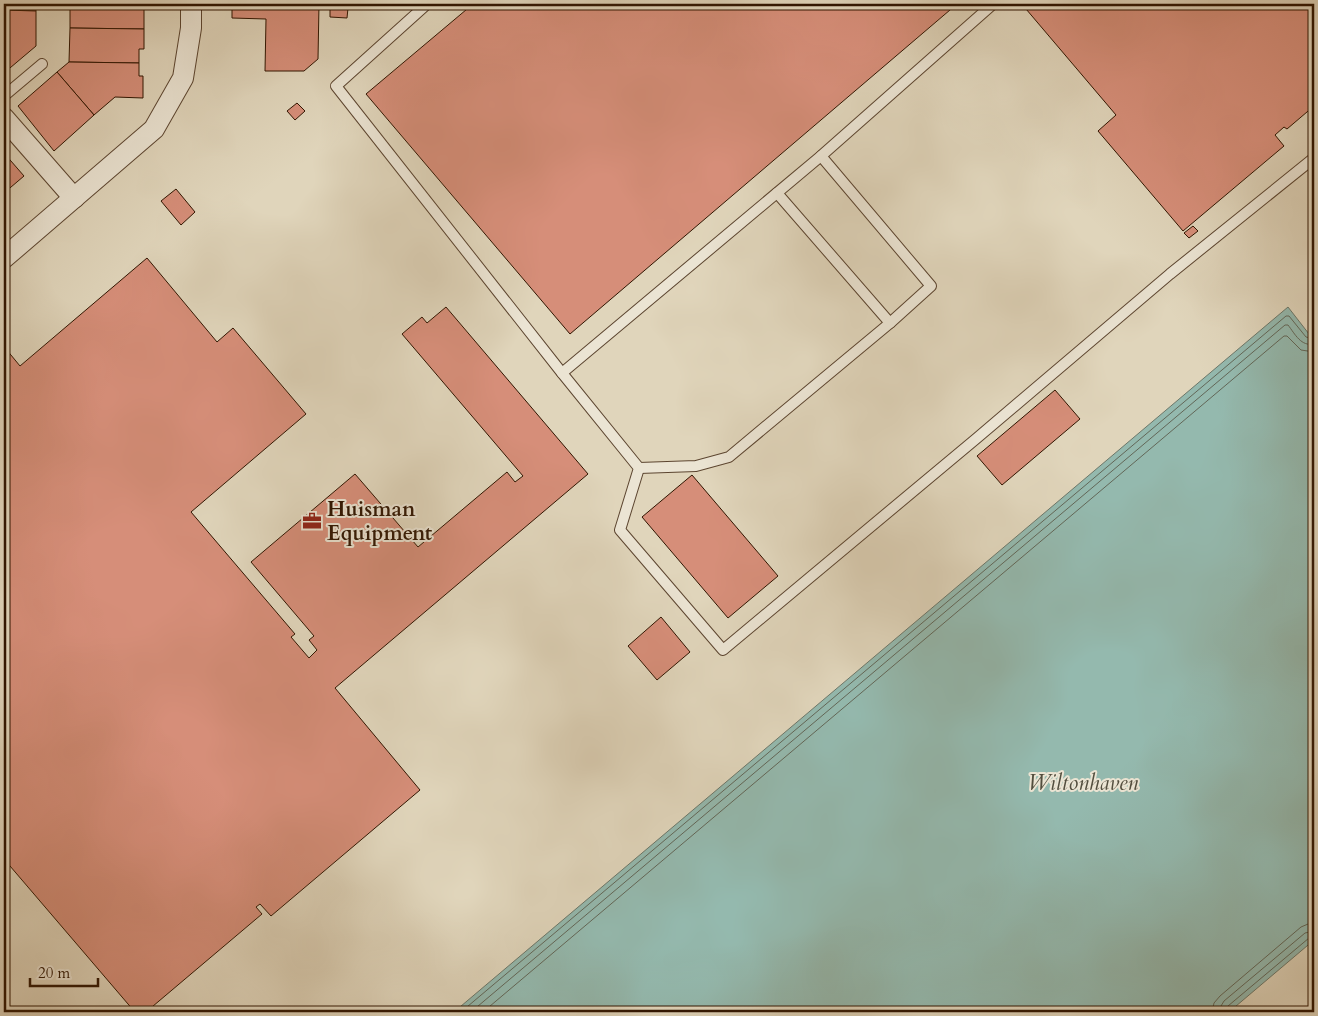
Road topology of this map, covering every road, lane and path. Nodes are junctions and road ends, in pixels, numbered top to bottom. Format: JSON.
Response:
{"nodes":[{"id":1,"x":192,"y":4,"type":"edge"},
{"id":2,"x":427,"y":4,"type":"edge"},
{"id":3,"x":993,"y":4,"type":"edge"},
{"id":4,"x":42,"y":64,"type":"dead end"},
{"id":5,"x":4,"y":96,"type":"edge"},
{"id":6,"x":4,"y":118,"type":"edge"},
{"id":7,"x":821,"y":156,"type":"junction"},
{"id":8,"x":1314,"y":158,"type":"edge"},
{"id":9,"x":777,"y":193,"type":"junction"},
{"id":10,"x":74,"y":198,"type":"junction"},
{"id":11,"x":4,"y":258,"type":"edge"},
{"id":12,"x":890,"y":323,"type":"junction"},
{"id":13,"x":562,"y":373,"type":"junction"},
{"id":14,"x":638,"y":468,"type":"junction"}],
"edges":[{"from":1,"to":10,"type":"street"},
{"from":2,"to":13,"type":"lane"},
{"from":3,"to":7,"type":"lane"},
{"from":4,"to":5,"type":"lane"},
{"from":6,"to":10,"type":"street"},
{"from":7,"to":9,"type":"lane"},
{"from":7,"to":12,"type":"lane"},
{"from":8,"to":14,"type":"lane"},
{"from":9,"to":12,"type":"lane"},
{"from":9,"to":13,"type":"lane"},
{"from":10,"to":11,"type":"street"},
{"from":12,"to":14,"type":"lane"},
{"from":13,"to":14,"type":"lane"}]}
